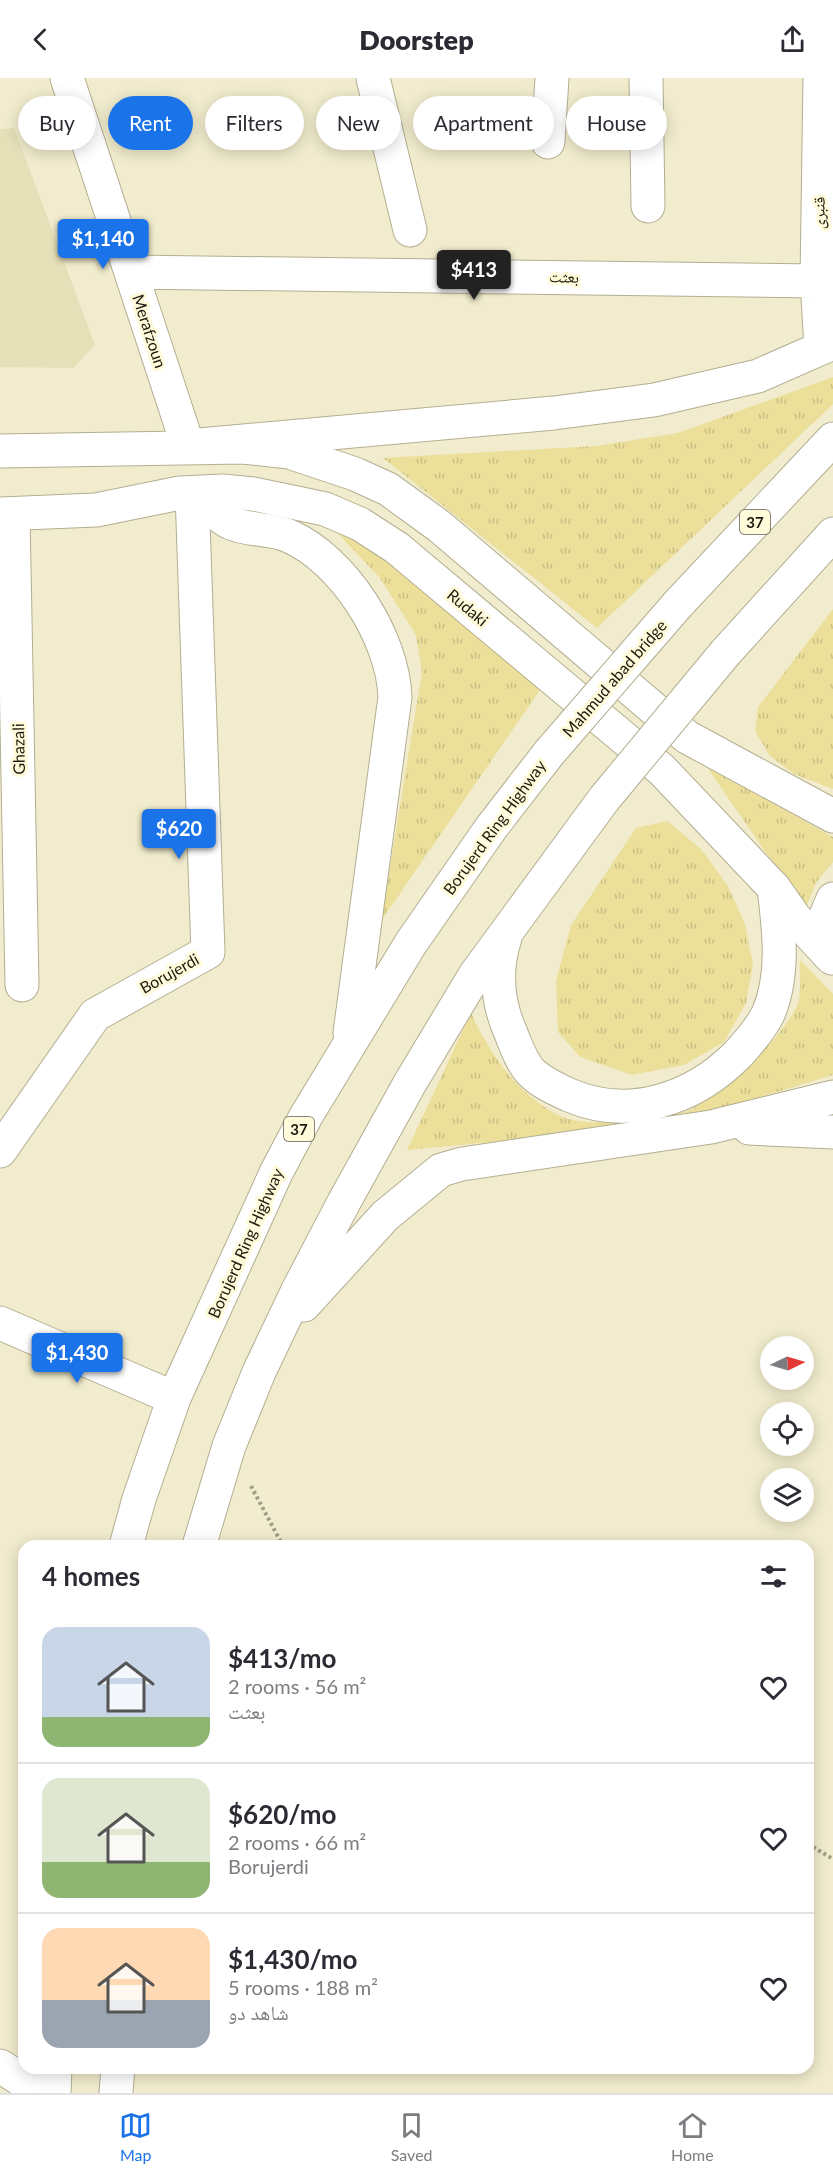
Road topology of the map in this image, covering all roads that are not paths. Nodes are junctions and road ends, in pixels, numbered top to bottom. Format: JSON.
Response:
{"nodes":[{"id":1,"x":67,"y":78,"type":"edge"},
{"id":2,"x":373,"y":78,"type":"edge"},
{"id":3,"x":552,"y":78,"type":"edge"},
{"id":4,"x":646,"y":78,"type":"edge"},
{"id":5,"x":820,"y":78,"type":"edge"},
{"id":6,"x":551,"y":96,"type":"edge"},
{"id":7,"x":648,"y":206,"type":"dead end"},
{"id":8,"x":411,"y":230,"type":"dead end"},
{"id":9,"x":131,"y":272,"type":"junction"},
{"id":10,"x":817,"y":281,"type":"junction"},
{"id":11,"x":827,"y":345,"type":"edge"},
{"id":12,"x":833,"y":440,"type":"edge"},
{"id":13,"x":188,"y":446,"type":"junction"},
{"id":14,"x":0,"y":451,"type":"edge"},
{"id":15,"x":192,"y":493,"type":"junction"},
{"id":16,"x":6,"y":514,"type":"edge"},
{"id":17,"x":833,"y":534,"type":"edge"},
{"id":18,"x":549,"y":753,"type":"joint"},
{"id":19,"x":833,"y":816,"type":"edge"},
{"id":20,"x":774,"y":888,"type":"junction"},
{"id":21,"x":833,"y":899,"type":"edge"},
{"id":22,"x":510,"y":926,"type":"junction"},
{"id":23,"x":11,"y":937,"type":"edge"},
{"id":24,"x":831,"y":957,"type":"edge"},
{"id":25,"x":22,"y":985,"type":"dead end"},
{"id":26,"x":348,"y":1045,"type":"junction"},
{"id":27,"x":833,"y":1097,"type":"edge"},
{"id":28,"x":711,"y":1127,"type":"junction"},
{"id":29,"x":833,"y":1132,"type":"edge"},
{"id":30,"x":0,"y":1151,"type":"edge"},
{"id":31,"x":0,"y":1323,"type":"edge"},
{"id":32,"x":276,"y":1335,"type":"junction"},
{"id":33,"x":174,"y":1398,"type":"junction"},
{"id":34,"x":128,"y":1540,"type":"edge"},
{"id":35,"x":201,"y":1540,"type":"edge"},
{"id":36,"x":0,"y":2066,"type":"edge"},
{"id":37,"x":55,"y":2074,"type":"edge"},
{"id":38,"x":118,"y":2074,"type":"edge"},
{"id":39,"x":42,"y":2093,"type":"edge"},
{"id":40,"x":54,"y":2093,"type":"edge"},
{"id":41,"x":116,"y":2093,"type":"edge"}],
"edges":[{"from":1,"to":9,"type":"main road","name":"Merafzoun"},
{"from":2,"to":8,"type":"main road"},
{"from":3,"to":6,"type":"main road"},
{"from":4,"to":7,"type":"main road"},
{"from":5,"to":10,"type":"main road","name":"قنبری"},
{"from":9,"to":10,"type":"main road","name":"بعثت"},
{"from":9,"to":13,"type":"main road","name":"Merafzoun"},
{"from":10,"to":11,"type":"main road","name":"قنبری"},
{"from":11,"to":13,"type":"main road"},
{"from":12,"to":18,"type":"main road","name":"Mahmud abad bridge","number":"37","bridge":true},
{"from":13,"to":14,"type":"main road"},
{"from":13,"to":19,"type":"main road"},
{"from":15,"to":16,"type":"main road","name":"Rudaki"},
{"from":15,"to":20,"type":"main road","name":"Rudaki"},
{"from":15,"to":26,"type":"main road"},
{"from":15,"to":30,"type":"main road","name":"Borujerdi"},
{"from":16,"to":23,"type":"main road","name":"Ghazali"},
{"from":17,"to":22,"type":"main road","bridge":true},
{"from":18,"to":26,"type":"main road","name":"Borujerd Ring Highway","number":"37"},
{"from":20,"to":22,"type":"main road"},
{"from":20,"to":24,"type":"main road","name":"Rudaki"},
{"from":21,"to":24,"type":"main road"},
{"from":22,"to":32,"type":"main road"},
{"from":23,"to":25,"type":"main road","name":"Ghazali"},
{"from":26,"to":33,"type":"main road","name":"Borujerd Ring Highway","number":"37"},
{"from":27,"to":28,"type":"main road"},
{"from":28,"to":29,"type":"main road"},
{"from":28,"to":32,"type":"main road"},
{"from":31,"to":33,"type":"main road"},
{"from":32,"to":35,"type":"main road"},
{"from":33,"to":34,"type":"main road","name":"Borujerd Ring Highway","number":"37"},
{"from":36,"to":39,"type":"main road"},
{"from":37,"to":40,"type":"main road"},
{"from":38,"to":41,"type":"main road"}]}
